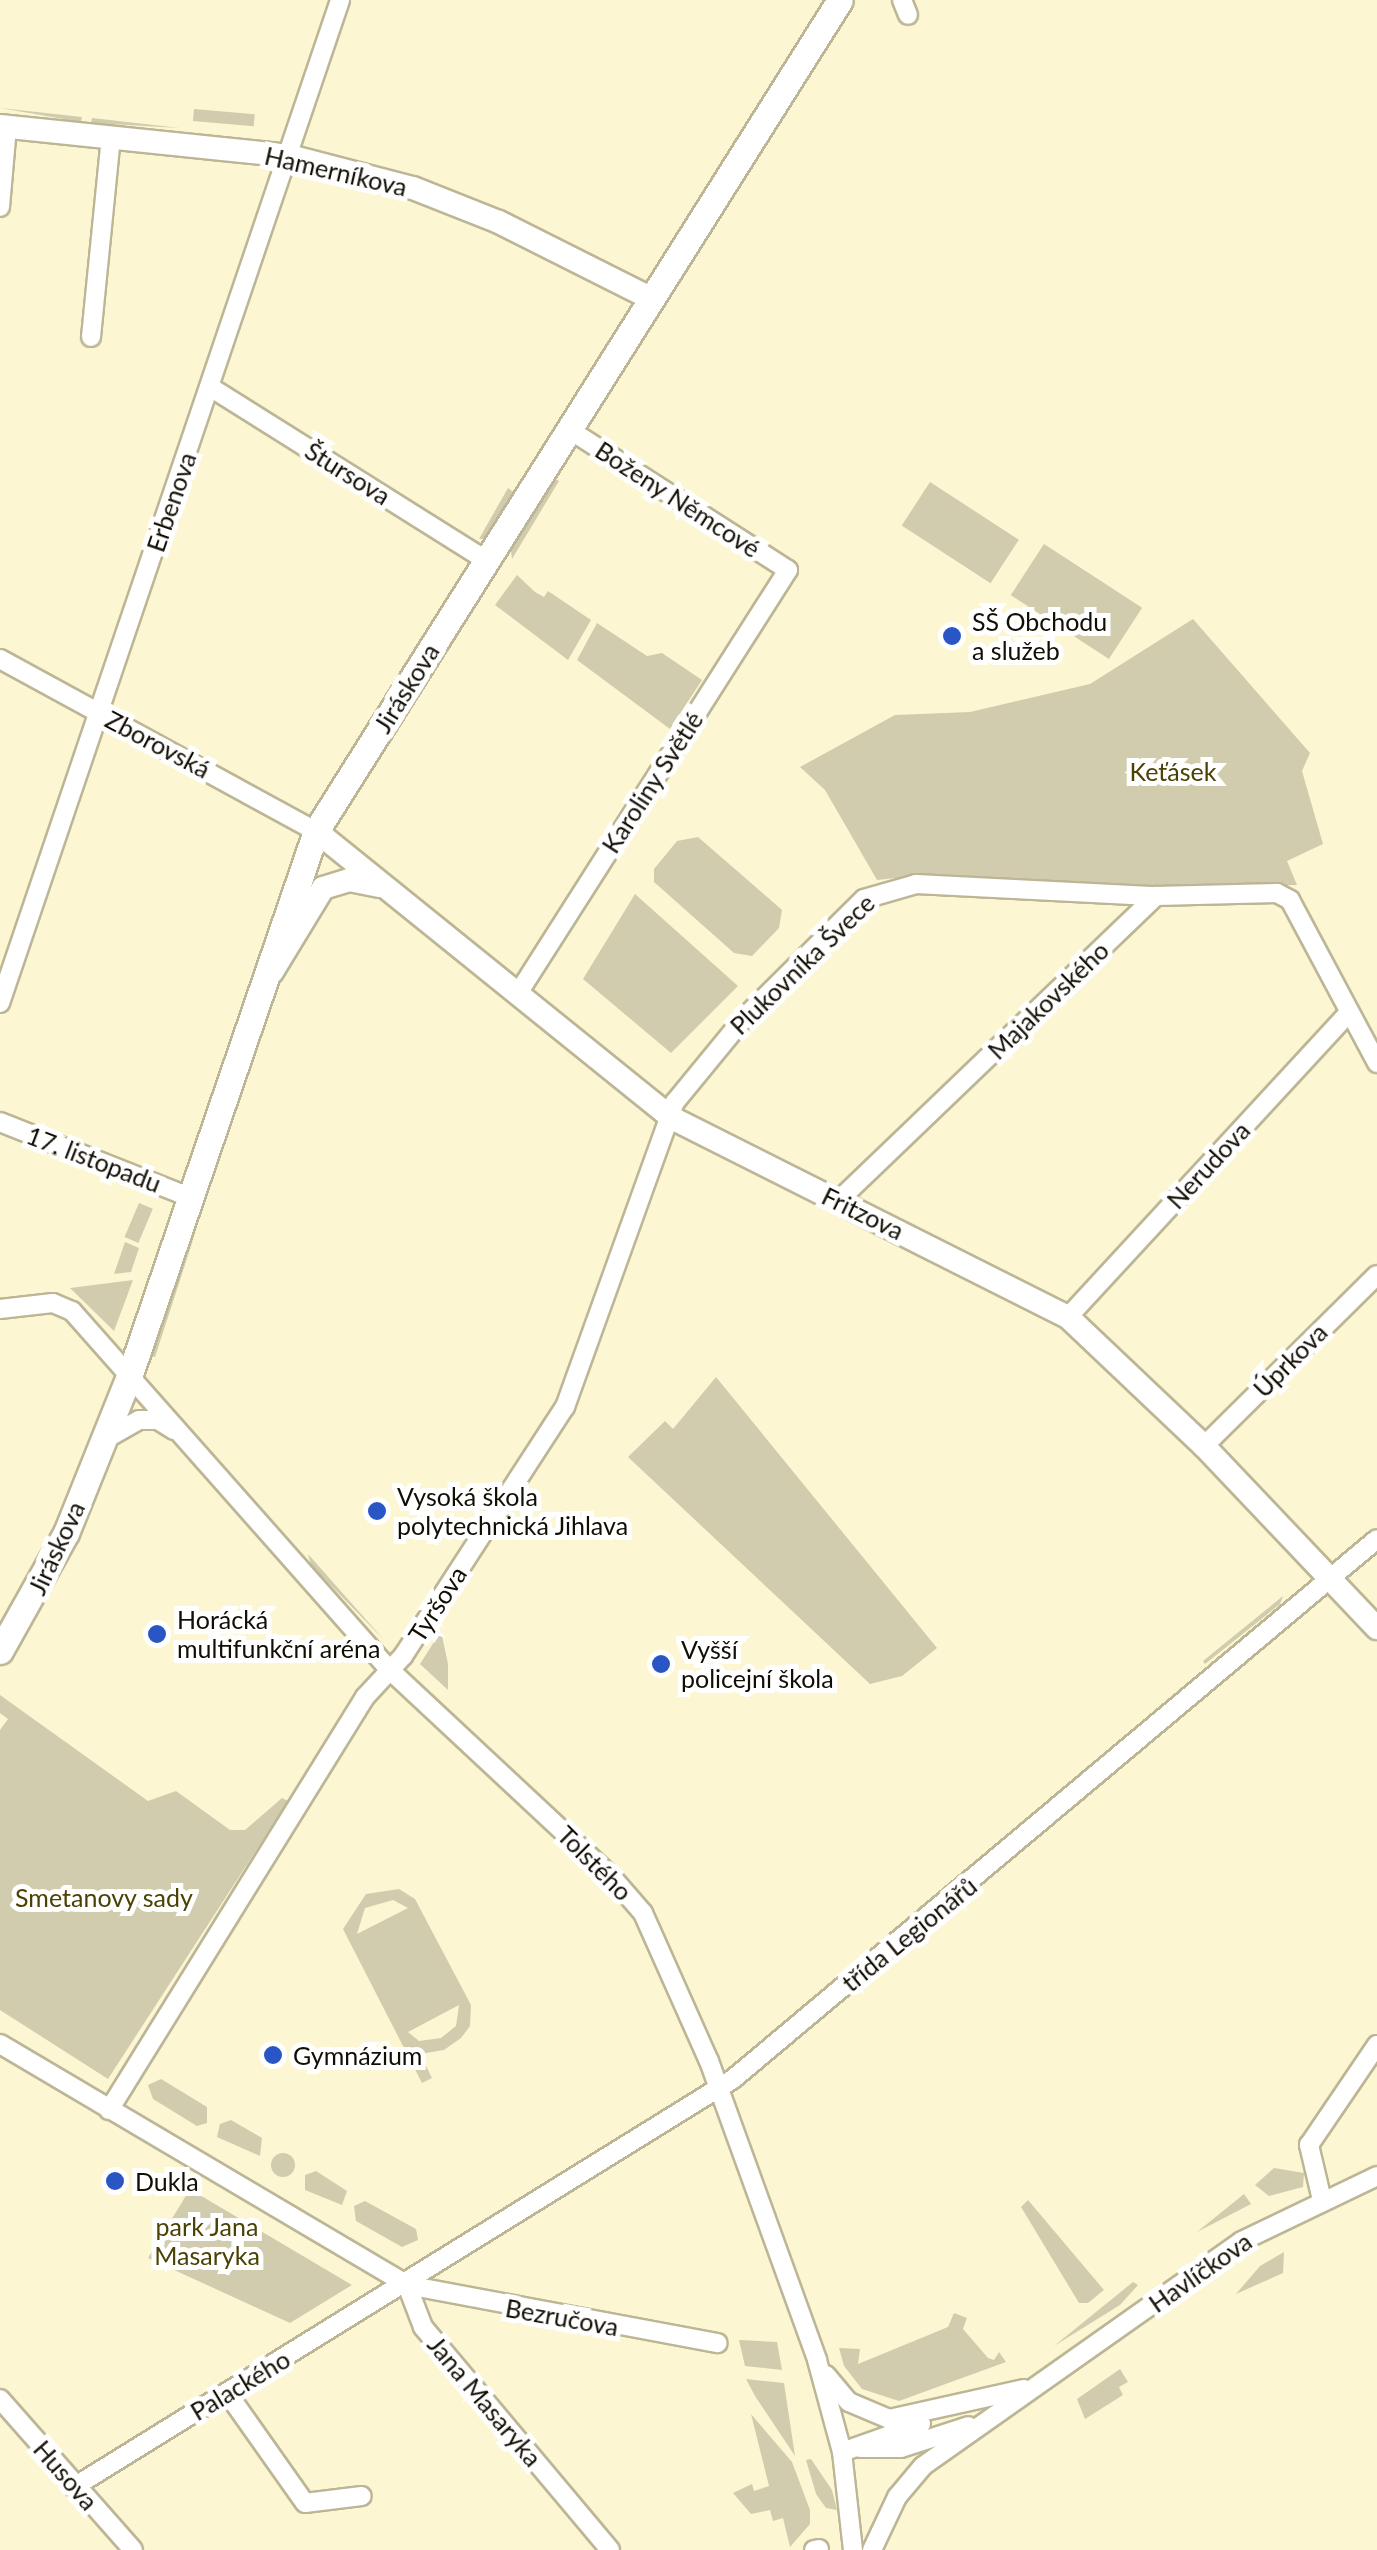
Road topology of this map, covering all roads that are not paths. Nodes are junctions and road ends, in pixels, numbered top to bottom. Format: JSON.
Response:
{"nodes":[{"id":1,"x":340,"y":0,"type":"edge"},
{"id":2,"x":840,"y":0,"type":"edge"},
{"id":3,"x":4,"y":126,"type":"edge"},
{"id":4,"x":111,"y":138,"type":"junction"},
{"id":5,"x":288,"y":156,"type":"junction"},
{"id":6,"x":0,"y":208,"type":"edge"},
{"id":7,"x":650,"y":298,"type":"junction"},
{"id":8,"x":91,"y":336,"type":"dead end"},
{"id":9,"x":210,"y":387,"type":"junction"},
{"id":10,"x":568,"y":429,"type":"junction"},
{"id":11,"x":486,"y":560,"type":"junction"},
{"id":12,"x":788,"y":570,"type":"joint"},
{"id":13,"x":0,"y":658,"type":"edge"},
{"id":14,"x":100,"y":712,"type":"junction"},
{"id":15,"x":316,"y":831,"type":"junction"},
{"id":16,"x":388,"y":889,"type":"junction"},
{"id":17,"x":1156,"y":896,"type":"junction"},
{"id":18,"x":262,"y":986,"type":"junction"},
{"id":19,"x":518,"y":995,"type":"junction"},
{"id":20,"x":0,"y":1003,"type":"edge"},
{"id":21,"x":1348,"y":1014,"type":"junction"},
{"id":22,"x":1377,"y":1064,"type":"edge"},
{"id":23,"x":670,"y":1117,"type":"junction"},
{"id":24,"x":0,"y":1122,"type":"edge"},
{"id":25,"x":188,"y":1196,"type":"junction"},
{"id":26,"x":838,"y":1201,"type":"junction"},
{"id":27,"x":1377,"y":1275,"type":"edge"},
{"id":28,"x":0,"y":1308,"type":"edge"},
{"id":29,"x":1068,"y":1317,"type":"junction"},
{"id":30,"x":130,"y":1374,"type":"junction"},
{"id":31,"x":103,"y":1440,"type":"junction"},
{"id":32,"x":188,"y":1440,"type":"junction"},
{"id":33,"x":1204,"y":1446,"type":"junction"},
{"id":34,"x":1377,"y":1539,"type":"edge"},
{"id":35,"x":1332,"y":1577,"type":"junction"},
{"id":36,"x":1377,"y":1628,"type":"edge"},
{"id":37,"x":0,"y":1651,"type":"edge"},
{"id":38,"x":391,"y":1671,"type":"junction"},
{"id":39,"x":0,"y":2044,"type":"edge"},
{"id":40,"x":1377,"y":2045,"type":"edge"},
{"id":41,"x":718,"y":2088,"type":"junction"},
{"id":42,"x":109,"y":2110,"type":"junction"},
{"id":43,"x":1377,"y":2176,"type":"edge"},
{"id":44,"x":1322,"y":2200,"type":"junction"},
{"id":45,"x":407,"y":2284,"type":"junction"},
{"id":46,"x":718,"y":2343,"type":"dead end"},
{"id":47,"x":816,"y":2360,"type":"junction"},
{"id":48,"x":1034,"y":2387,"type":"junction"},
{"id":49,"x":228,"y":2394,"type":"junction"},
{"id":50,"x":0,"y":2399,"type":"edge"},
{"id":51,"x":982,"y":2399,"type":"junction"},
{"id":52,"x":982,"y":2422,"type":"junction"},
{"id":53,"x":851,"y":2450,"type":"junction"},
{"id":54,"x":74,"y":2487,"type":"junction"},
{"id":55,"x":362,"y":2496,"type":"dead end"},
{"id":56,"x":853,"y":2546,"type":"edge"},
{"id":57,"x":133,"y":2550,"type":"edge"},
{"id":58,"x":610,"y":2550,"type":"edge"},
{"id":59,"x":872,"y":2550,"type":"edge"}],
"edges":[{"from":1,"to":5,"type":"street","name":"Erbenova"},
{"from":2,"to":7,"type":"main road","name":"Jiráskova"},
{"from":3,"to":4,"type":"street","name":"Hamerníkova"},
{"from":3,"to":6,"type":"street"},
{"from":4,"to":5,"type":"street","name":"Hamerníkova"},
{"from":4,"to":8,"type":"street"},
{"from":5,"to":7,"type":"street","name":"Hamerníkova"},
{"from":5,"to":9,"type":"street","name":"Erbenova"},
{"from":7,"to":10,"type":"main road","name":"Jiráskova"},
{"from":9,"to":11,"type":"street","name":"Štursova"},
{"from":9,"to":14,"type":"street","name":"Erbenova"},
{"from":10,"to":11,"type":"main road","name":"Jiráskova"},
{"from":10,"to":12,"type":"street","name":"Boženy Němcové"},
{"from":11,"to":15,"type":"main road","name":"Jiráskova"},
{"from":12,"to":19,"type":"street","name":"Karoliny Světlé"},
{"from":13,"to":14,"type":"street","name":"Zborovská"},
{"from":14,"to":15,"type":"street","name":"Zborovská"},
{"from":14,"to":20,"type":"street","name":"Erbenova"},
{"from":15,"to":16,"type":"street","name":"Fritzova"},
{"from":15,"to":18,"type":"main road","name":"Jiráskova"},
{"from":16,"to":18,"type":"street"},
{"from":16,"to":19,"type":"street","name":"Fritzova"},
{"from":17,"to":21,"type":"street"},
{"from":17,"to":23,"type":"street","name":"Plukovníka Švece"},
{"from":17,"to":26,"type":"street","name":"Majakovského"},
{"from":18,"to":25,"type":"main road","name":"Jiráskova"},
{"from":19,"to":23,"type":"street","name":"Fritzova"},
{"from":21,"to":22,"type":"street"},
{"from":21,"to":29,"type":"street","name":"Nerudova"},
{"from":23,"to":26,"type":"street","name":"Fritzova"},
{"from":23,"to":38,"type":"street","name":"Tyršova"},
{"from":24,"to":25,"type":"street","name":"17. listopadu"},
{"from":25,"to":30,"type":"main road","name":"Jiráskova"},
{"from":26,"to":29,"type":"street","name":"Fritzova"},
{"from":27,"to":33,"type":"street","name":"Úprkova"},
{"from":28,"to":30,"type":"street","name":"Tolstého"},
{"from":29,"to":33,"type":"street","name":"Fritzova"},
{"from":30,"to":31,"type":"main road","name":"Jiráskova"},
{"from":30,"to":32,"type":"street","name":"Tolstého"},
{"from":31,"to":32,"type":"street"},
{"from":31,"to":37,"type":"main road","name":"Jiráskova"},
{"from":32,"to":38,"type":"street","name":"Tolstého"},
{"from":33,"to":35,"type":"street","name":"Fritzova"},
{"from":34,"to":35,"type":"street","name":"třída Legionářů"},
{"from":35,"to":36,"type":"street","name":"Fritzova"},
{"from":35,"to":41,"type":"street","name":"třída Legionářů"},
{"from":38,"to":41,"type":"street","name":"Tolstého"},
{"from":38,"to":42,"type":"street","name":"Tyršova"},
{"from":39,"to":42,"type":"street"},
{"from":40,"to":44,"type":"street"},
{"from":41,"to":45,"type":"street","name":"třída Legionářů"},
{"from":41,"to":47,"type":"street","name":"Tolstého"},
{"from":42,"to":45,"type":"street"},
{"from":43,"to":44,"type":"street","name":"Havlíčkova"},
{"from":44,"to":48,"type":"street","name":"Havlíčkova"},
{"from":45,"to":46,"type":"street","name":"Bezručova"},
{"from":45,"to":49,"type":"street","name":"Palackého"},
{"from":45,"to":58,"type":"street","name":"Jana Masaryka"},
{"from":47,"to":51,"type":"street","name":"Havlíčkova"},
{"from":47,"to":53,"type":"street","name":"Tolstého"},
{"from":48,"to":51,"type":"street","name":"Havlíčkova"},
{"from":48,"to":52,"type":"street","name":"Havlíčkova"},
{"from":49,"to":54,"type":"street","name":"Palackého"},
{"from":49,"to":55,"type":"street"},
{"from":50,"to":54,"type":"street","name":"Husova"},
{"from":51,"to":53,"type":"street","name":"Havlíčkova"},
{"from":52,"to":53,"type":"street","name":"Havlíčkova"},
{"from":52,"to":59,"type":"street","name":"Havlíčkova"},
{"from":53,"to":56,"type":"street","name":"Tolstého"},
{"from":54,"to":57,"type":"street","name":"Husova"}]}
